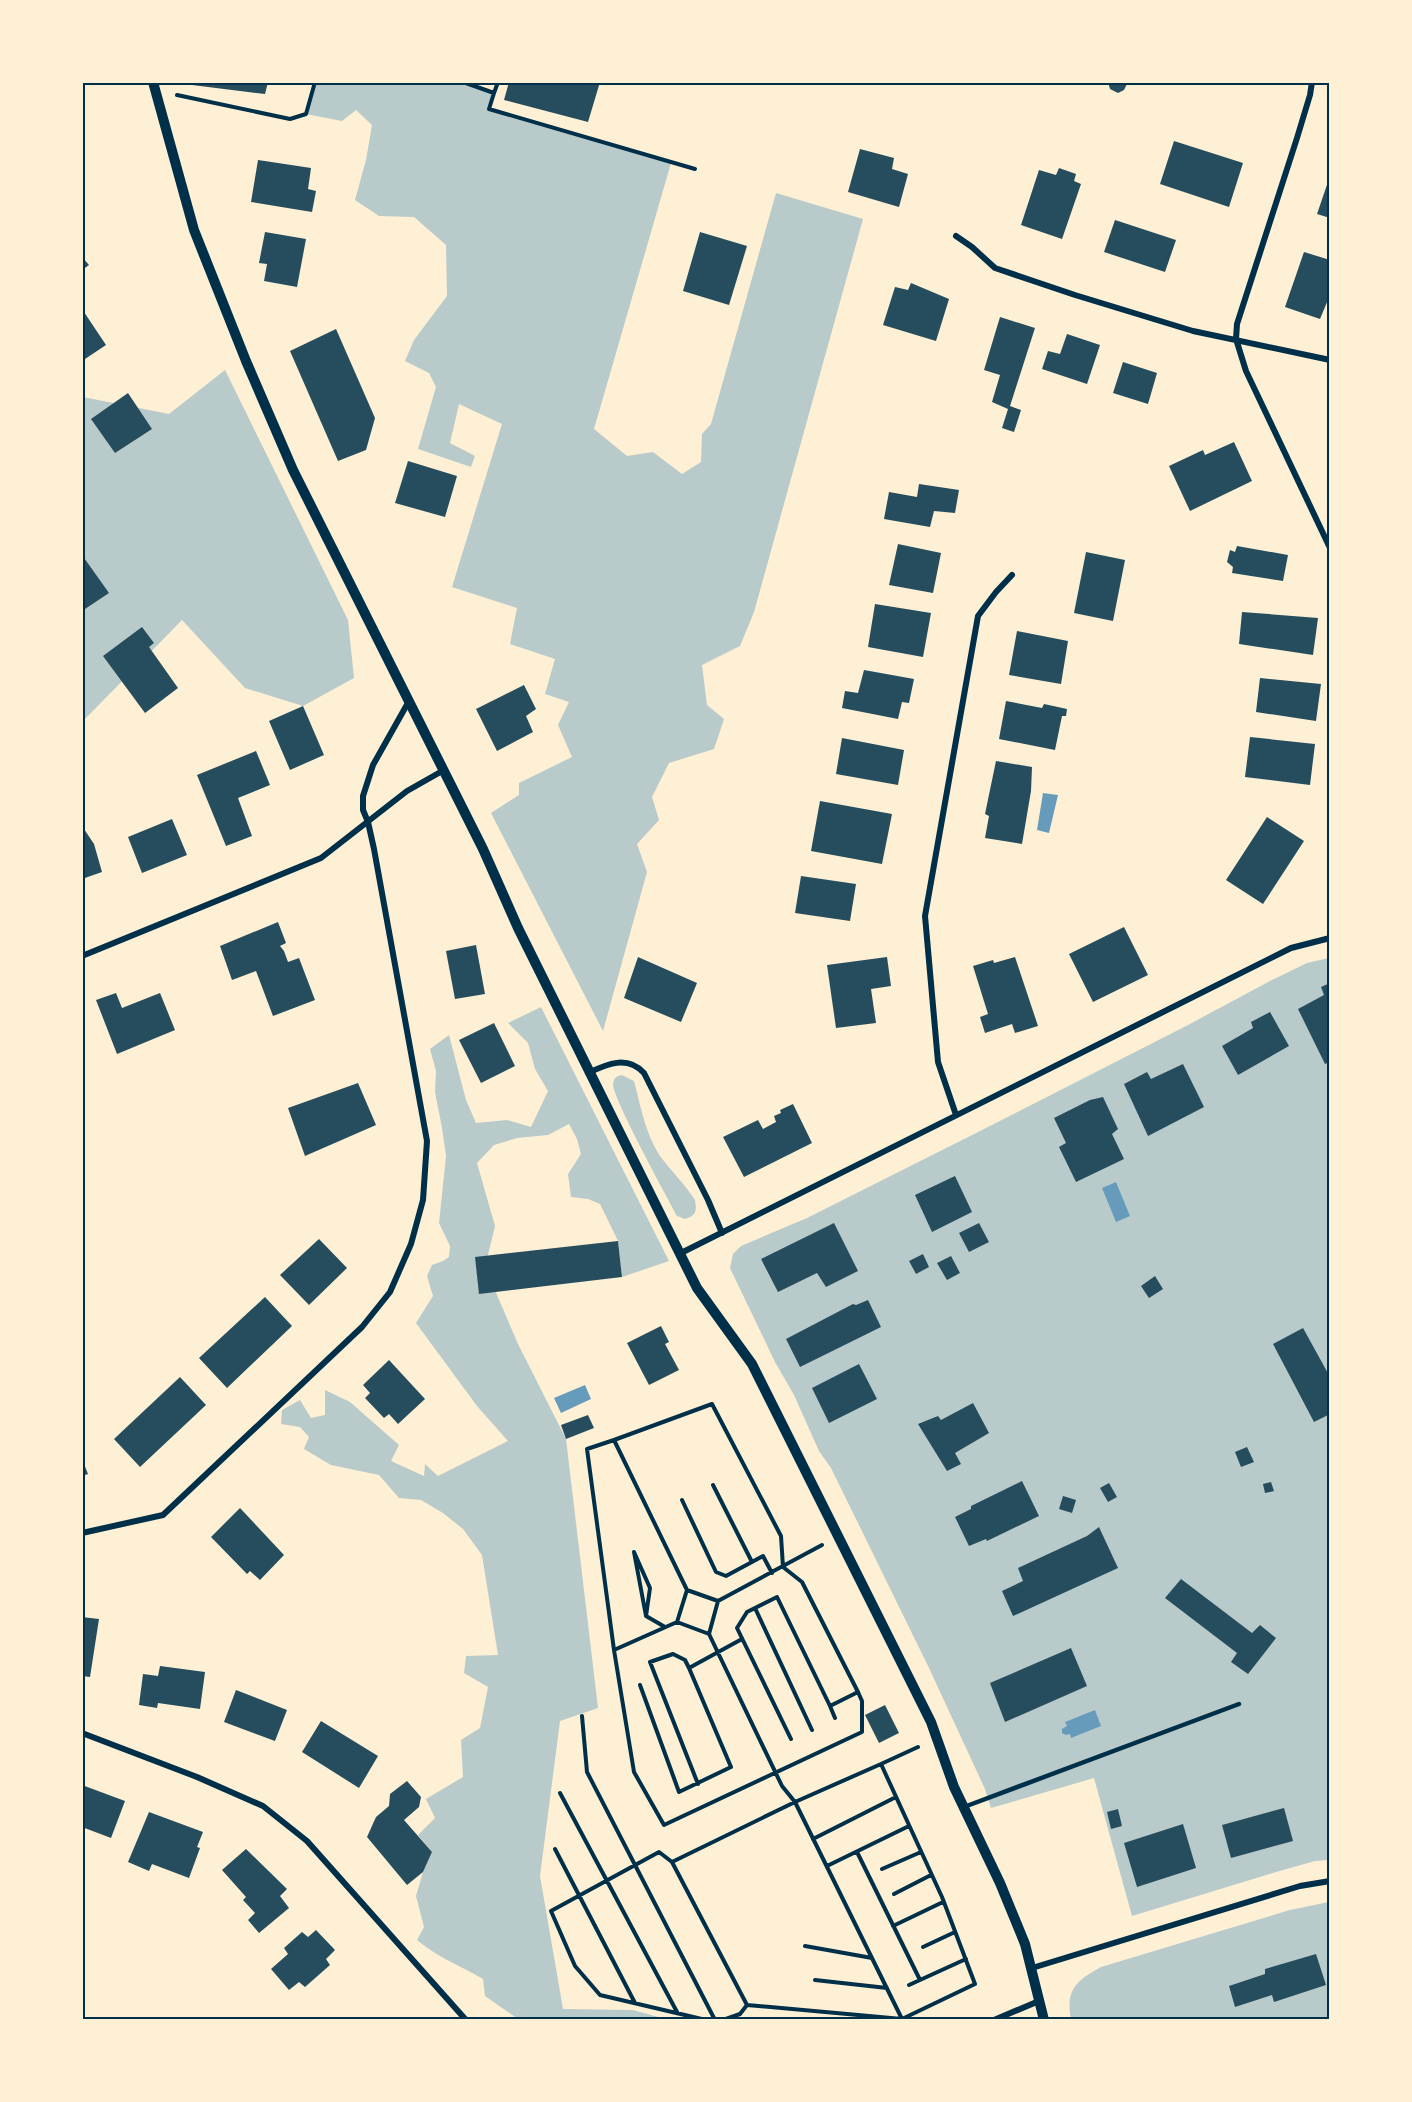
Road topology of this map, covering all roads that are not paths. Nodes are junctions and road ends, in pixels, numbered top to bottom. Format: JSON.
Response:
{"nodes":[{"id":1,"x":1312,"y":82,"type":"edge"},
{"id":2,"x":154,"y":86,"type":"edge"},
{"id":3,"x":956,"y":236,"type":"dead end"},
{"id":4,"x":1236,"y":339,"type":"junction"},
{"id":5,"x":1329,"y":360,"type":"edge"},
{"id":6,"x":1329,"y":548,"type":"edge"},
{"id":7,"x":1012,"y":575,"type":"dead end"},
{"id":8,"x":409,"y":700,"type":"junction"},
{"id":9,"x":444,"y":770,"type":"junction"},
{"id":10,"x":368,"y":822,"type":"junction"},
{"id":11,"x":1329,"y":938,"type":"edge"},
{"id":12,"x":82,"y":956,"type":"edge"},
{"id":13,"x":588,"y":1073,"type":"junction"},
{"id":14,"x":956,"y":1115,"type":"junction"},
{"id":15,"x":722,"y":1233,"type":"junction"},
{"id":16,"x":681,"y":1253,"type":"junction"},
{"id":17,"x":82,"y":1533,"type":"edge"},
{"id":18,"x":1239,"y":1704,"type":"dead end"},
{"id":19,"x":82,"y":1733,"type":"edge"},
{"id":20,"x":964,"y":1808,"type":"junction"},
{"id":21,"x":1329,"y":1881,"type":"edge"},
{"id":22,"x":1032,"y":1968,"type":"junction"},
{"id":23,"x":1040,"y":2001,"type":"junction"},
{"id":24,"x":466,"y":2019,"type":"edge"},
{"id":25,"x":994,"y":2019,"type":"edge"},
{"id":26,"x":1044,"y":2019,"type":"edge"}],
"edges":[{"from":1,"to":4,"type":"street"},
{"from":2,"to":8,"type":"street"},
{"from":3,"to":4,"type":"street"},
{"from":4,"to":5,"type":"street"},
{"from":4,"to":6,"type":"street"},
{"from":7,"to":14,"type":"street"},
{"from":8,"to":9,"type":"street"},
{"from":8,"to":10,"type":"street"},
{"from":9,"to":10,"type":"street"},
{"from":9,"to":13,"type":"street"},
{"from":10,"to":12,"type":"street"},
{"from":10,"to":17,"type":"street"},
{"from":11,"to":14,"type":"street"},
{"from":13,"to":15,"type":"street"},
{"from":13,"to":16,"type":"street"},
{"from":14,"to":15,"type":"street"},
{"from":15,"to":16,"type":"street"},
{"from":16,"to":20,"type":"street"},
{"from":18,"to":20,"type":"lane"},
{"from":19,"to":24,"type":"street"},
{"from":20,"to":22,"type":"street"},
{"from":21,"to":22,"type":"street"},
{"from":22,"to":23,"type":"street"},
{"from":23,"to":25,"type":"street"},
{"from":23,"to":26,"type":"street"}]}
